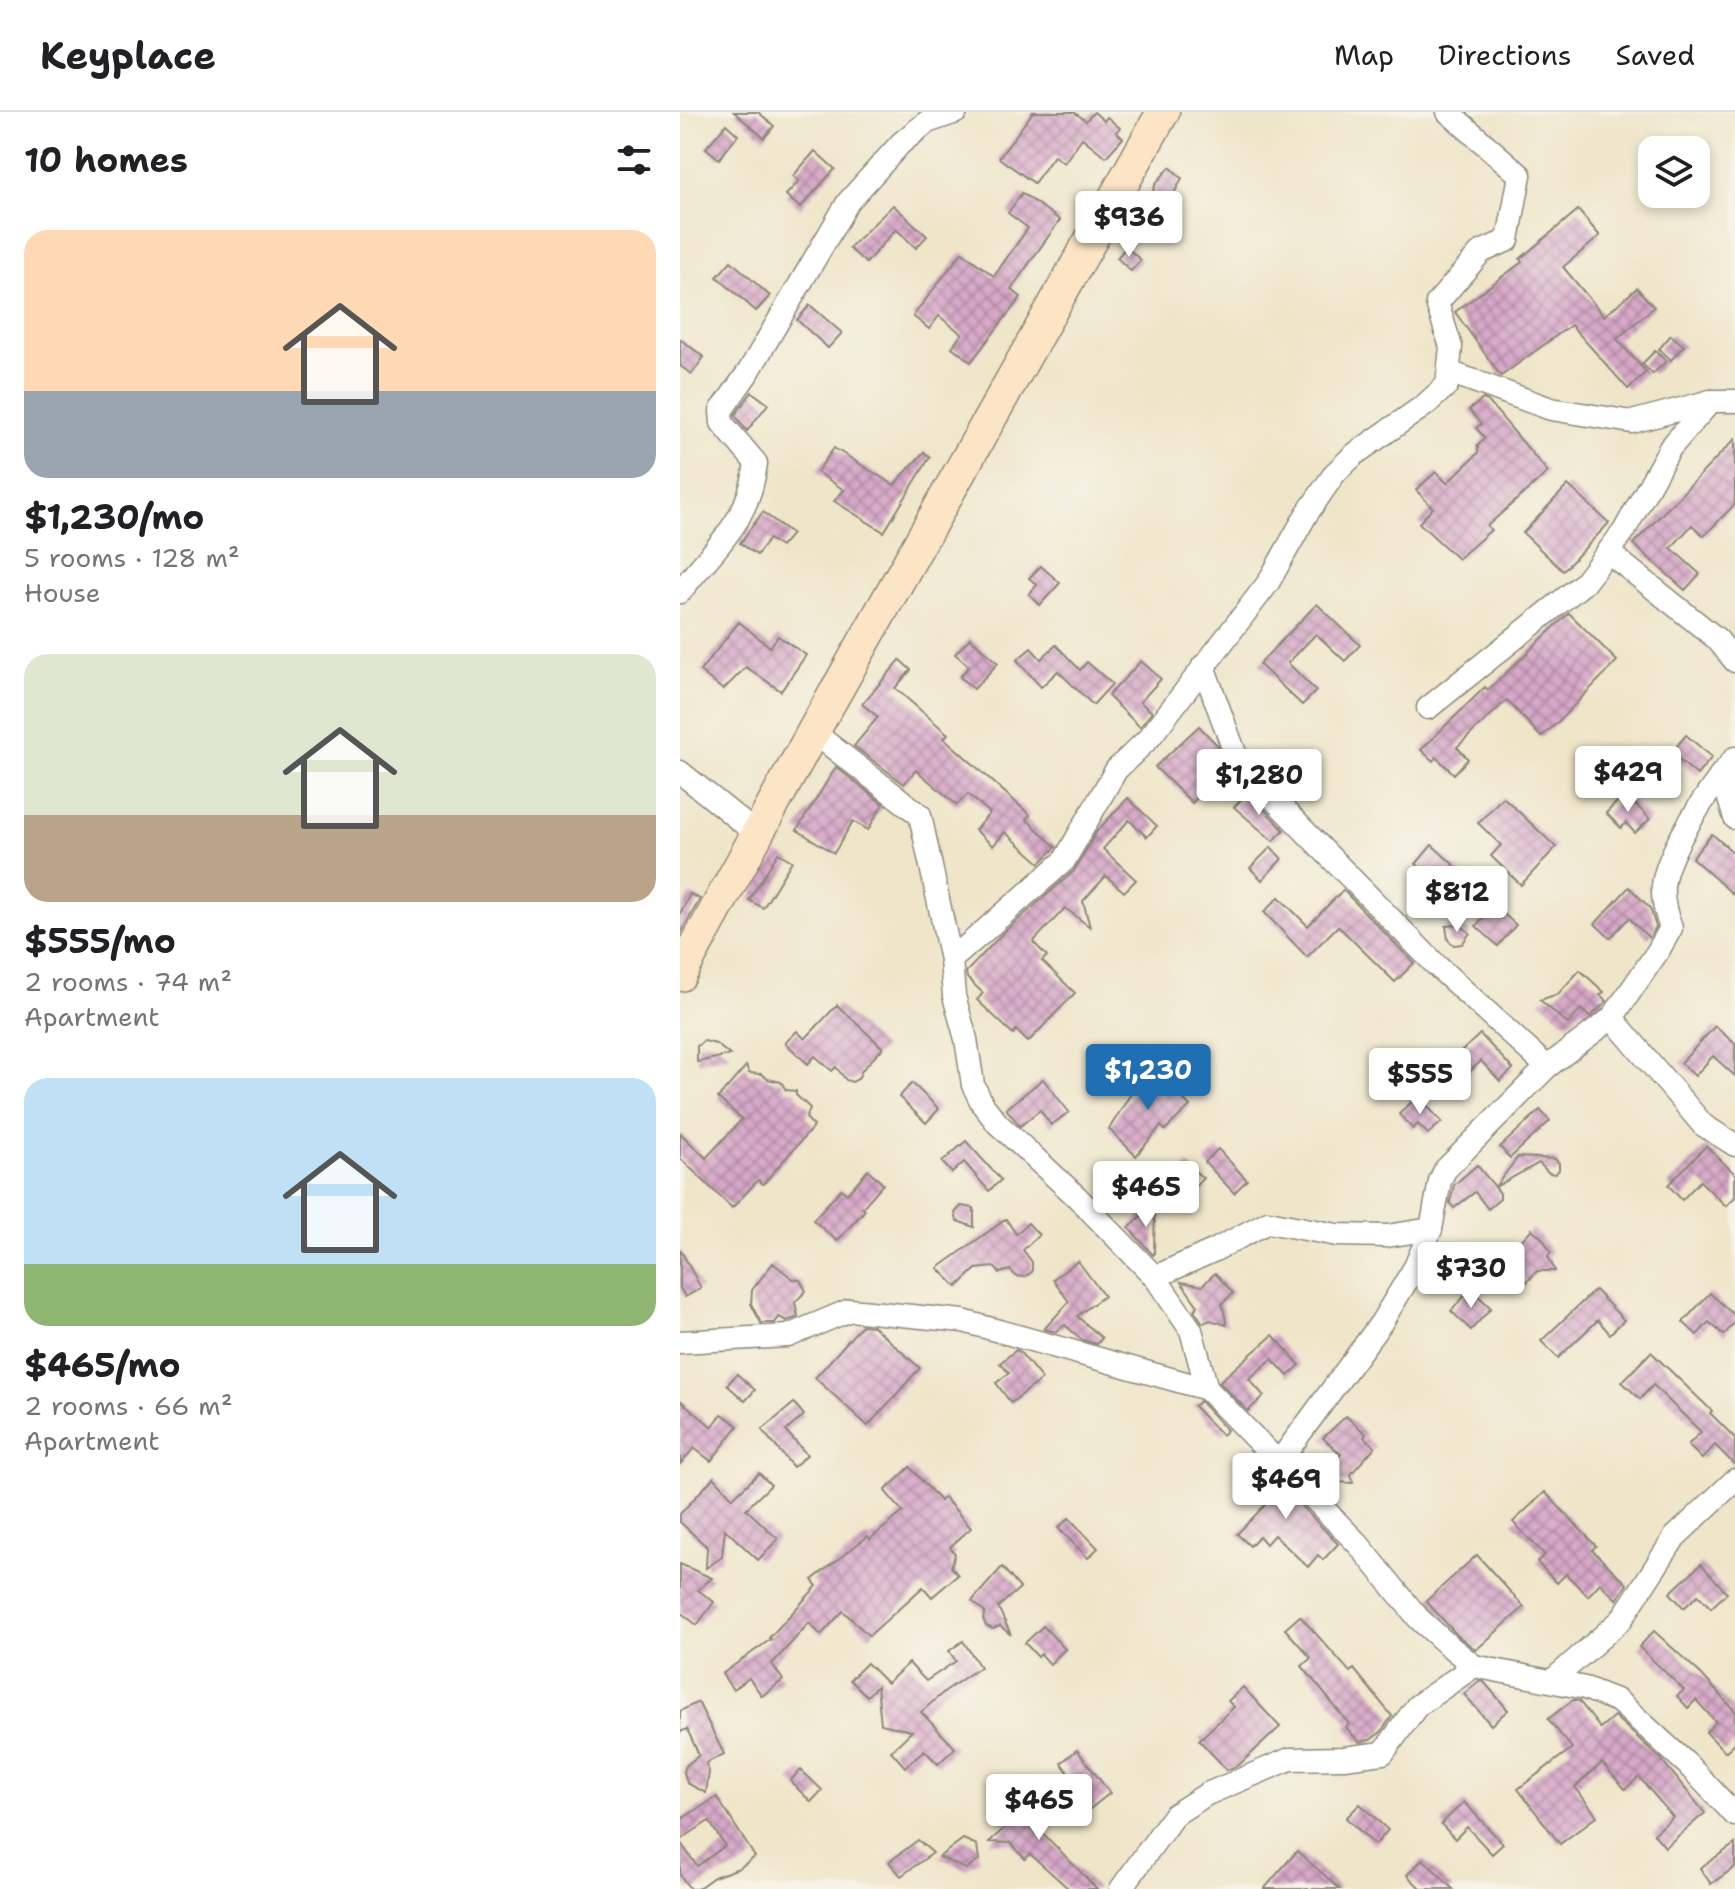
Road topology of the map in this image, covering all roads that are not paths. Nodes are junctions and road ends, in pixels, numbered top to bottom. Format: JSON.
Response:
{"nodes":[{"id":1,"x":956,"y":112,"type":"edge"},
{"id":2,"x":1163,"y":112,"type":"edge"},
{"id":3,"x":1448,"y":112,"type":"edge"},
{"id":4,"x":1449,"y":372,"type":"junction"},
{"id":5,"x":1711,"y":401,"type":"junction"},
{"id":6,"x":1735,"y":401,"type":"edge"},
{"id":7,"x":1608,"y":552,"type":"junction"},
{"id":8,"x":680,"y":592,"type":"edge"},
{"id":9,"x":1735,"y":661,"type":"edge"},
{"id":10,"x":1203,"y":666,"type":"junction"},
{"id":11,"x":1428,"y":708,"type":"dead end"},
{"id":12,"x":813,"y":732,"type":"junction"},
{"id":13,"x":1728,"y":766,"type":"edge"},
{"id":14,"x":680,"y":772,"type":"edge"},
{"id":15,"x":1735,"y":818,"type":"edge"},
{"id":16,"x":758,"y":835,"type":"junction"},
{"id":17,"x":951,"y":960,"type":"junction"},
{"id":18,"x":680,"y":975,"type":"edge"},
{"id":19,"x":1612,"y":1018,"type":"junction"},
{"id":20,"x":1547,"y":1067,"type":"junction"},
{"id":21,"x":1735,"y":1145,"type":"edge"},
{"id":22,"x":1431,"y":1229,"type":"junction"},
{"id":23,"x":1155,"y":1277,"type":"junction"},
{"id":24,"x":680,"y":1342,"type":"edge"},
{"id":25,"x":1207,"y":1389,"type":"junction"},
{"id":26,"x":1279,"y":1462,"type":"junction"},
{"id":27,"x":1735,"y":1480,"type":"edge"},
{"id":28,"x":1474,"y":1666,"type":"junction"},
{"id":29,"x":1553,"y":1680,"type":"junction"},
{"id":30,"x":1735,"y":1815,"type":"edge"},
{"id":31,"x":1121,"y":1889,"type":"edge"}],
"edges":[{"from":1,"to":8,"type":"street"},
{"from":2,"to":12,"type":"main road"},
{"from":3,"to":4,"type":"street"},
{"from":4,"to":5,"type":"street"},
{"from":4,"to":10,"type":"street"},
{"from":5,"to":6,"type":"street"},
{"from":5,"to":7,"type":"street"},
{"from":7,"to":9,"type":"street"},
{"from":7,"to":11,"type":"street"},
{"from":10,"to":17,"type":"street"},
{"from":10,"to":20,"type":"street"},
{"from":12,"to":16,"type":"main road"},
{"from":12,"to":17,"type":"street"},
{"from":13,"to":15,"type":"street"},
{"from":13,"to":19,"type":"street"},
{"from":14,"to":16,"type":"street"},
{"from":16,"to":18,"type":"main road"},
{"from":17,"to":23,"type":"street"},
{"from":19,"to":20,"type":"street"},
{"from":19,"to":21,"type":"street"},
{"from":20,"to":22,"type":"street"},
{"from":22,"to":23,"type":"street"},
{"from":22,"to":26,"type":"street"},
{"from":23,"to":25,"type":"street"},
{"from":24,"to":25,"type":"street"},
{"from":25,"to":26,"type":"street"},
{"from":26,"to":28,"type":"street"},
{"from":27,"to":29,"type":"street"},
{"from":28,"to":29,"type":"street"},
{"from":28,"to":31,"type":"street"},
{"from":29,"to":30,"type":"street"}]}
